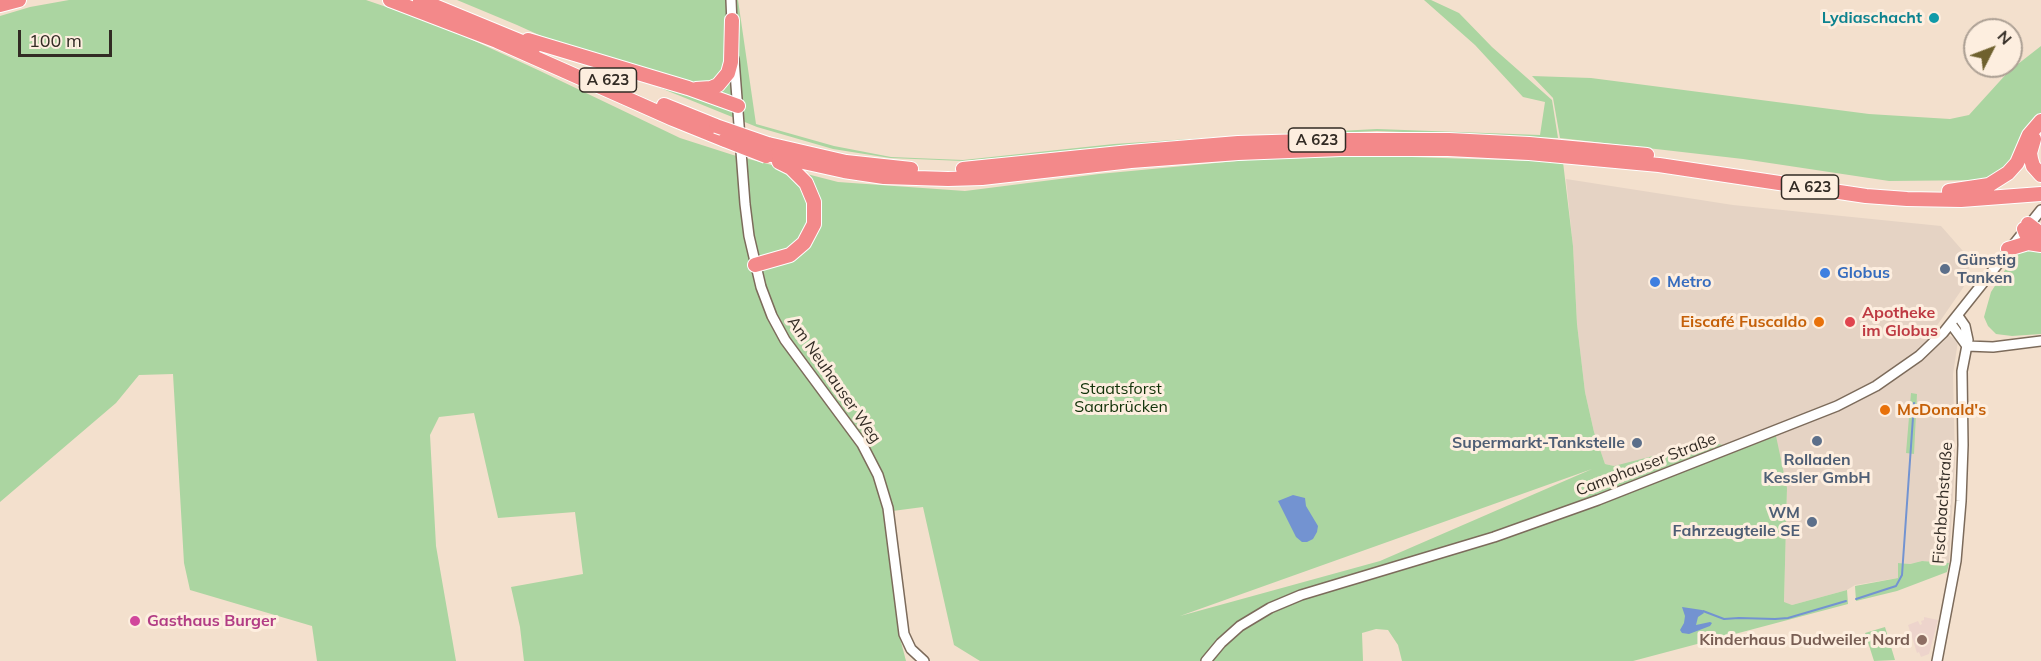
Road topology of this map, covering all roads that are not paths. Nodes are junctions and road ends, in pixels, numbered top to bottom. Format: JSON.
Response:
{"nodes":[{"id":1,"x":19,"y":0,"type":"edge"},
{"id":2,"x":390,"y":0,"type":"edge"},
{"id":3,"x":420,"y":0,"type":"edge"},
{"id":4,"x":731,"y":0,"type":"edge"},
{"id":5,"x":0,"y":5,"type":"edge"},
{"id":6,"x":732,"y":20,"type":"junction"},
{"id":7,"x":502,"y":32,"type":"junction"},
{"id":8,"x":688,"y":88,"type":"junction"},
{"id":9,"x":738,"y":106,"type":"junction"},
{"id":10,"x":2041,"y":121,"type":"edge"},
{"id":11,"x":713,"y":130,"type":"junction"},
{"id":12,"x":2041,"y":130,"type":"edge"},
{"id":13,"x":767,"y":151,"type":"junction"},
{"id":14,"x":2037,"y":187,"type":"edge"},
{"id":15,"x":1949,"y":191,"type":"junction"},
{"id":16,"x":2041,"y":210,"type":"edge"},
{"id":17,"x":2026,"y":226,"type":"junction"},
{"id":18,"x":2039,"y":241,"type":"edge"},
{"id":19,"x":2008,"y":249,"type":"junction"},
{"id":20,"x":755,"y":265,"type":"junction"},
{"id":21,"x":1958,"y":316,"type":"junction"},
{"id":22,"x":1951,"y":324,"type":"junction"},
{"id":23,"x":2041,"y":340,"type":"edge"},
{"id":24,"x":1967,"y":346,"type":"junction"},
{"id":25,"x":924,"y":661,"type":"edge"},
{"id":26,"x":1206,"y":661,"type":"edge"},
{"id":27,"x":1937,"y":661,"type":"edge"}],
"edges":[{"from":1,"to":5,"type":"highway"},
{"from":2,"to":11,"type":"highway","number":"A 623"},
{"from":3,"to":7,"type":"highway","number":"A 623"},
{"from":4,"to":6,"type":"street","name":"Am Neuhauser Weg"},
{"from":6,"to":8,"type":"highway"},
{"from":6,"to":9,"type":"street","name":"Am Neuhauser Weg"},
{"from":7,"to":8,"type":"highway"},
{"from":7,"to":11,"type":"highway","number":"A 623"},
{"from":8,"to":9,"type":"highway"},
{"from":9,"to":20,"type":"street","name":"Am Neuhauser Weg"},
{"from":10,"to":15,"type":"highway"},
{"from":11,"to":13,"type":"highway","number":"A 623","bridge":true},
{"from":11,"to":13,"type":"highway","number":"A 623","bridge":true},
{"from":12,"to":14,"type":"highway"},
{"from":13,"to":14,"type":"highway","number":"A 623"},
{"from":13,"to":15,"type":"highway","number":"A 623"},
{"from":13,"to":20,"type":"highway"},
{"from":14,"to":15,"type":"highway","number":"A 623"},
{"from":16,"to":17,"type":"street","name":"Camphauser Straße"},
{"from":17,"to":18,"type":"highway"},
{"from":17,"to":19,"type":"street","name":"Camphauser Straße"},
{"from":18,"to":19,"type":"highway"},
{"from":19,"to":21,"type":"street","name":"Camphauser Straße"},
{"from":20,"to":25,"type":"street","name":"Am Neuhauser Weg"},
{"from":21,"to":22,"type":"street","name":"Camphauser Straße"},
{"from":21,"to":24,"type":"street","name":"Fischbachstraße"},
{"from":22,"to":24,"type":"street"},
{"from":22,"to":26,"type":"street","name":"Camphauser Straße"},
{"from":23,"to":24,"type":"street"},
{"from":24,"to":27,"type":"street","name":"Fischbachstraße"}]}
